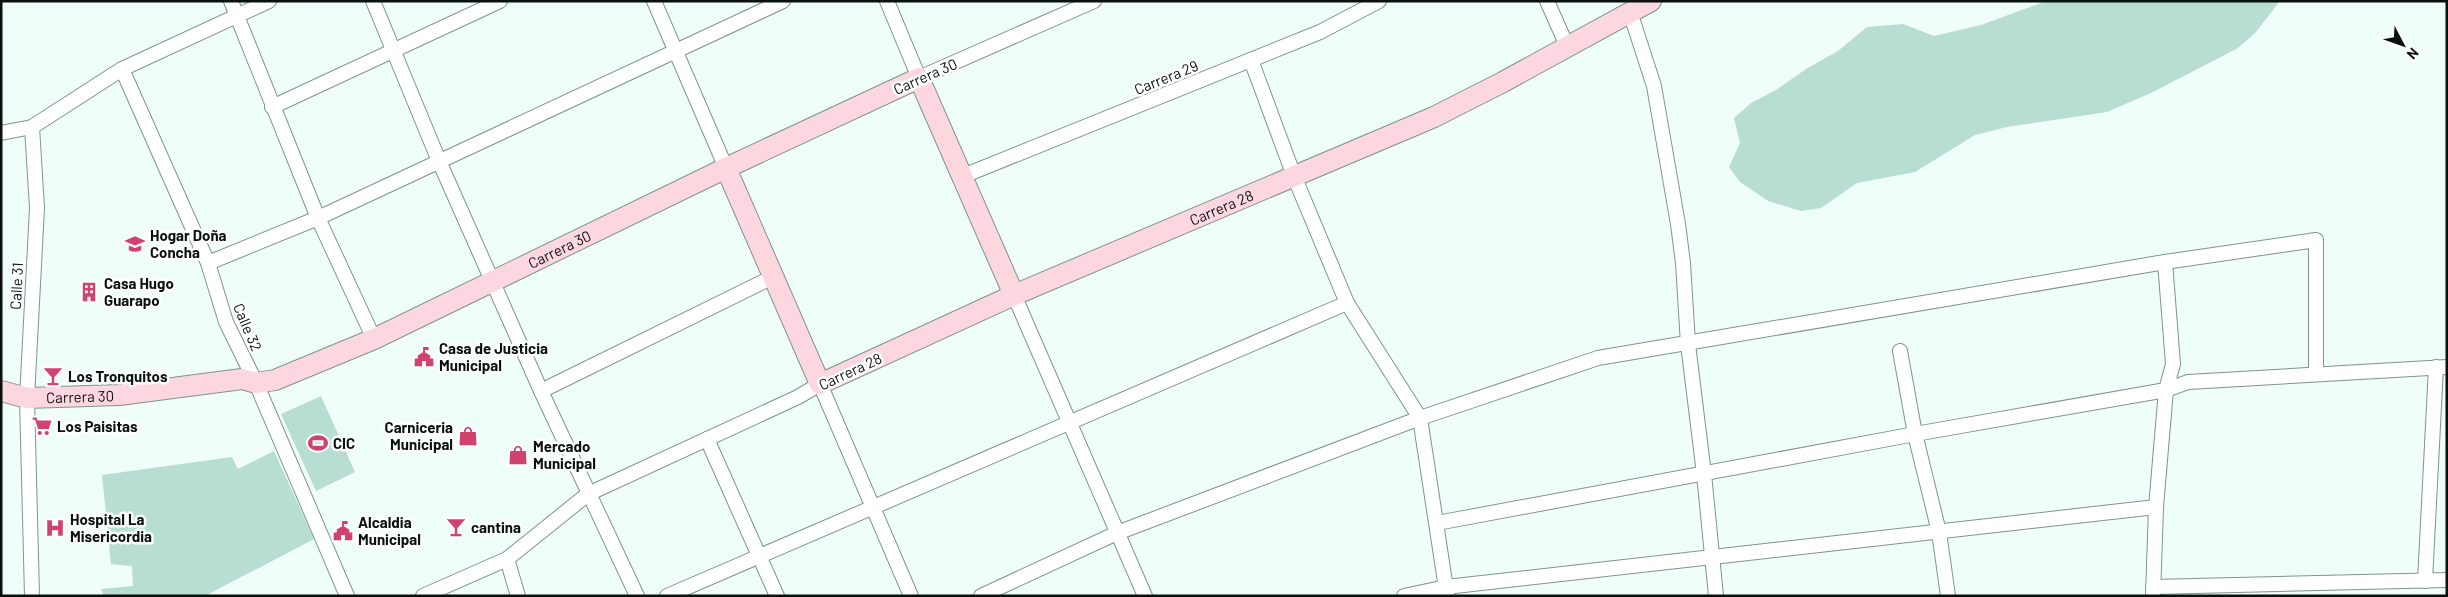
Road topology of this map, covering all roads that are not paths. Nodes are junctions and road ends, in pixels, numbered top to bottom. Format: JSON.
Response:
{"nodes":[{"id":1,"x":231,"y":1,"type":"edge"},
{"id":2,"x":269,"y":1,"type":"edge"},
{"id":3,"x":373,"y":1,"type":"edge"},
{"id":4,"x":500,"y":1,"type":"edge"},
{"id":5,"x":654,"y":1,"type":"edge"},
{"id":6,"x":783,"y":1,"type":"edge"},
{"id":7,"x":886,"y":1,"type":"edge"},
{"id":8,"x":1094,"y":1,"type":"edge"},
{"id":9,"x":1378,"y":1,"type":"edge"},
{"id":10,"x":1547,"y":1,"type":"edge"},
{"id":11,"x":1650,"y":1,"type":"edge"},
{"id":12,"x":1630,"y":12,"type":"junction"},
{"id":13,"x":237,"y":16,"type":"junction"},
{"id":14,"x":1567,"y":46,"type":"junction"},
{"id":15,"x":393,"y":52,"type":"junction"},
{"id":16,"x":676,"y":52,"type":"junction"},
{"id":17,"x":1251,"y":60,"type":"junction"},
{"id":18,"x":122,"y":70,"type":"junction"},
{"id":19,"x":919,"y":78,"type":"junction"},
{"id":20,"x":272,"y":107,"type":"junction"},
{"id":21,"x":32,"y":127,"type":"junction"},
{"id":22,"x":1,"y":133,"type":"edge"},
{"id":23,"x":439,"y":161,"type":"junction"},
{"id":24,"x":726,"y":168,"type":"junction"},
{"id":25,"x":963,"y":176,"type":"junction"},
{"id":26,"x":1294,"y":176,"type":"junction"},
{"id":27,"x":318,"y":218,"type":"junction"},
{"id":28,"x":2165,"y":262,"type":"junction"},
{"id":29,"x":208,"y":263,"type":"junction"},
{"id":30,"x":773,"y":276,"type":"junction"},
{"id":31,"x":493,"y":282,"type":"junction"},
{"id":32,"x":1014,"y":295,"type":"junction"},
{"id":33,"x":1347,"y":303,"type":"junction"},
{"id":34,"x":374,"y":339,"type":"junction"},
{"id":35,"x":1688,"y":344,"type":"junction"},
{"id":36,"x":1900,"y":351,"type":"dead end"},
{"id":37,"x":2442,"y":367,"type":"edge"},
{"id":38,"x":2316,"y":374,"type":"junction"},
{"id":39,"x":256,"y":382,"type":"junction"},
{"id":40,"x":820,"y":384,"type":"junction"},
{"id":41,"x":541,"y":390,"type":"junction"},
{"id":42,"x":2166,"y":390,"type":"junction"},
{"id":43,"x":1,"y":391,"type":"edge"},
{"id":44,"x":27,"y":398,"type":"junction"},
{"id":45,"x":1420,"y":418,"type":"junction"},
{"id":46,"x":1069,"y":422,"type":"junction"},
{"id":47,"x":1915,"y":434,"type":"junction"},
{"id":48,"x":707,"y":439,"type":"junction"},
{"id":49,"x":1704,"y":474,"type":"junction"},
{"id":50,"x":588,"y":494,"type":"junction"},
{"id":51,"x":873,"y":507,"type":"junction"},
{"id":52,"x":2156,"y":508,"type":"junction"},
{"id":53,"x":1437,"y":523,"type":"junction"},
{"id":54,"x":1940,"y":532,"type":"junction"},
{"id":55,"x":1117,"y":533,"type":"junction"},
{"id":56,"x":759,"y":556,"type":"junction"},
{"id":57,"x":1712,"y":557,"type":"junction"},
{"id":58,"x":507,"y":559,"type":"junction"},
{"id":59,"x":2447,"y":580,"type":"edge"},
{"id":60,"x":2425,"y":581,"type":"junction"},
{"id":61,"x":1447,"y":591,"type":"edge"},
{"id":62,"x":2153,"y":592,"type":"edge"},
{"id":63,"x":439,"y":593,"type":"edge"},
{"id":64,"x":32,"y":596,"type":"edge"},
{"id":65,"x":347,"y":596,"type":"edge"},
{"id":66,"x":424,"y":596,"type":"edge"},
{"id":67,"x":518,"y":596,"type":"edge"},
{"id":68,"x":637,"y":596,"type":"edge"},
{"id":69,"x":667,"y":596,"type":"edge"},
{"id":70,"x":777,"y":596,"type":"edge"},
{"id":71,"x":911,"y":596,"type":"edge"},
{"id":72,"x":981,"y":596,"type":"edge"},
{"id":73,"x":1145,"y":596,"type":"edge"},
{"id":74,"x":1404,"y":596,"type":"edge"},
{"id":75,"x":1716,"y":596,"type":"edge"},
{"id":76,"x":1948,"y":596,"type":"edge"}],
"edges":[{"from":1,"to":13,"type":"street"},
{"from":2,"to":13,"type":"street"},
{"from":3,"to":15,"type":"street"},
{"from":4,"to":15,"type":"street"},
{"from":5,"to":16,"type":"street"},
{"from":6,"to":16,"type":"street"},
{"from":7,"to":19,"type":"street"},
{"from":8,"to":19,"type":"street","name":"Carrera 30"},
{"from":9,"to":17,"type":"street","name":"Carrera 29"},
{"from":10,"to":14,"type":"street"},
{"from":11,"to":12,"type":"main road","name":"Carrera 28"},
{"from":12,"to":14,"type":"main road","name":"Carrera 28"},
{"from":12,"to":35,"type":"street"},
{"from":13,"to":18,"type":"street"},
{"from":13,"to":20,"type":"street"},
{"from":14,"to":26,"type":"main road","name":"Carrera 28"},
{"from":15,"to":20,"type":"street"},
{"from":15,"to":23,"type":"street"},
{"from":16,"to":23,"type":"street"},
{"from":16,"to":24,"type":"street"},
{"from":17,"to":25,"type":"street","name":"Carrera 29"},
{"from":17,"to":26,"type":"street"},
{"from":18,"to":21,"type":"street"},
{"from":18,"to":29,"type":"street","name":"Calle 32"},
{"from":19,"to":24,"type":"main road","name":"Carrera 30"},
{"from":19,"to":25,"type":"main road"},
{"from":20,"to":27,"type":"street"},
{"from":21,"to":22,"type":"street"},
{"from":21,"to":44,"type":"street","name":"Calle 31"},
{"from":23,"to":27,"type":"street"},
{"from":23,"to":31,"type":"street"},
{"from":24,"to":30,"type":"main road"},
{"from":24,"to":31,"type":"main road","name":"Carrera 30"},
{"from":25,"to":32,"type":"main road"},
{"from":26,"to":32,"type":"main road","name":"Carrera 28"},
{"from":26,"to":33,"type":"street"},
{"from":27,"to":29,"type":"street"},
{"from":27,"to":34,"type":"street"},
{"from":28,"to":35,"type":"street"},
{"from":28,"to":38,"type":"street"},
{"from":28,"to":42,"type":"street"},
{"from":29,"to":39,"type":"street","name":"Calle 32"},
{"from":30,"to":40,"type":"main road"},
{"from":30,"to":41,"type":"street"},
{"from":31,"to":34,"type":"main road","name":"Carrera 30"},
{"from":31,"to":41,"type":"street"},
{"from":32,"to":40,"type":"main road","name":"Carrera 28"},
{"from":32,"to":46,"type":"street"},
{"from":33,"to":45,"type":"street"},
{"from":33,"to":46,"type":"street"},
{"from":34,"to":39,"type":"main road","name":"Carrera 30"},
{"from":35,"to":45,"type":"street"},
{"from":35,"to":49,"type":"street"},
{"from":36,"to":47,"type":"street"},
{"from":37,"to":38,"type":"street"},
{"from":37,"to":60,"type":"street"},
{"from":38,"to":42,"type":"street"},
{"from":39,"to":44,"type":"main road","name":"Carrera 30"},
{"from":39,"to":65,"type":"street","name":"Calle 32"},
{"from":40,"to":48,"type":"street","name":"Carrera 28"},
{"from":40,"to":51,"type":"street"},
{"from":41,"to":50,"type":"street"},
{"from":42,"to":47,"type":"street"},
{"from":42,"to":52,"type":"street"},
{"from":43,"to":44,"type":"main road","name":"Carrera 30"},
{"from":44,"to":64,"type":"street","name":"Calle 31"},
{"from":45,"to":53,"type":"street"},
{"from":45,"to":55,"type":"street"},
{"from":46,"to":51,"type":"street"},
{"from":46,"to":55,"type":"street"},
{"from":47,"to":49,"type":"street"},
{"from":47,"to":54,"type":"street"},
{"from":48,"to":50,"type":"street","name":"Carrera 28"},
{"from":48,"to":56,"type":"street"},
{"from":49,"to":53,"type":"street"},
{"from":49,"to":57,"type":"street"},
{"from":50,"to":58,"type":"street","name":"Carrera 28"},
{"from":50,"to":68,"type":"street"},
{"from":51,"to":56,"type":"street"},
{"from":51,"to":71,"type":"street"},
{"from":52,"to":54,"type":"street"},
{"from":52,"to":62,"type":"street"},
{"from":53,"to":61,"type":"street"},
{"from":54,"to":57,"type":"street"},
{"from":54,"to":76,"type":"street"},
{"from":55,"to":72,"type":"street"},
{"from":55,"to":73,"type":"street"},
{"from":56,"to":69,"type":"street"},
{"from":56,"to":70,"type":"street"},
{"from":57,"to":61,"type":"street"},
{"from":57,"to":75,"type":"street"},
{"from":58,"to":63,"type":"street","name":"Carrera 28"},
{"from":58,"to":67,"type":"street"},
{"from":59,"to":60,"type":"street"},
{"from":60,"to":62,"type":"street"},
{"from":61,"to":74,"type":"street"},
{"from":63,"to":66,"type":"street","name":"Carrera 28"}]}
